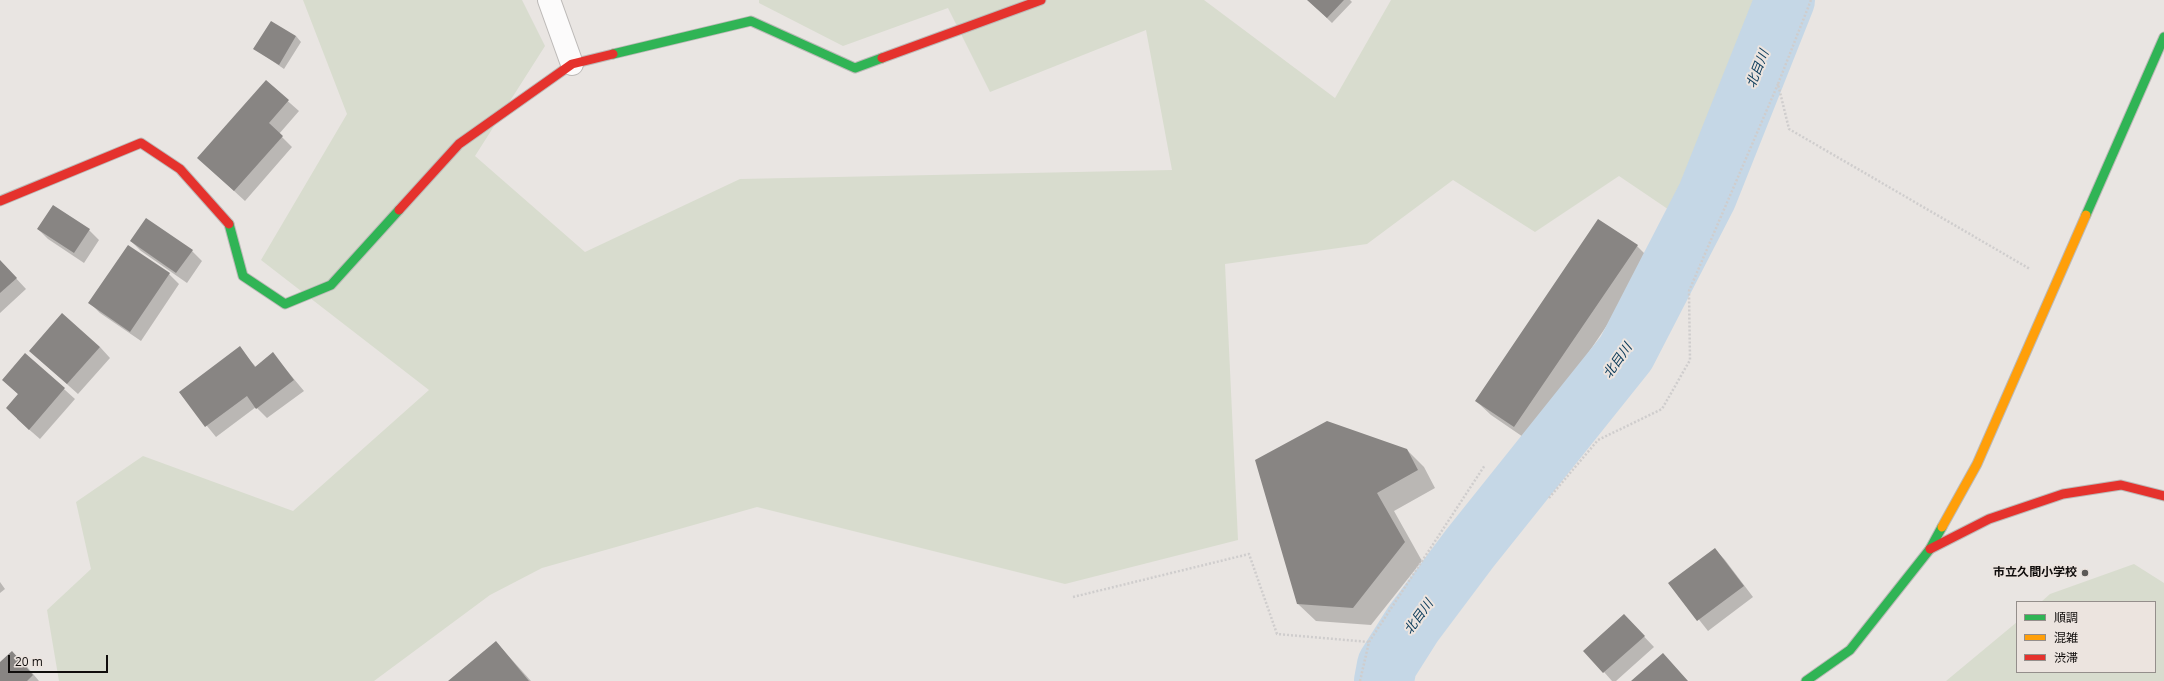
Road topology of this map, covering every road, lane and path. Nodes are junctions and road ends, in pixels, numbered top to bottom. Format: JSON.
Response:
{"nodes":[{"id":1,"x":550,"y":0,"type":"edge"},
{"id":2,"x":1041,"y":0,"type":"edge"},
{"id":3,"x":1811,"y":0,"type":"edge"},
{"id":4,"x":2164,"y":37,"type":"edge"},
{"id":5,"x":572,"y":64,"type":"junction"},
{"id":6,"x":1778,"y":84,"type":"junction"},
{"id":7,"x":0,"y":201,"type":"edge"},
{"id":8,"x":2056,"y":284,"type":"junction"},
{"id":9,"x":1485,"y":465,"type":"dead end"},
{"id":10,"x":2164,"y":496,"type":"edge"},
{"id":11,"x":1549,"y":498,"type":"dead end"},
{"id":12,"x":1930,"y":549,"type":"junction"},
{"id":13,"x":1073,"y":597,"type":"dead end"},
{"id":14,"x":1369,"y":642,"type":"junction"},
{"id":15,"x":1360,"y":681,"type":"edge"},
{"id":16,"x":1806,"y":681,"type":"edge"}],
"edges":[{"from":1,"to":5,"type":"street"},
{"from":2,"to":5,"type":"street"},
{"from":3,"to":6,"type":"path"},
{"from":4,"to":8,"type":"street"},
{"from":5,"to":7,"type":"street"},
{"from":6,"to":8,"type":"path"},
{"from":6,"to":11,"type":"path"},
{"from":8,"to":12,"type":"street"},
{"from":9,"to":14,"type":"path"},
{"from":10,"to":12,"type":"street"},
{"from":12,"to":16,"type":"street"},
{"from":13,"to":14,"type":"path"},
{"from":14,"to":15,"type":"path"}]}
